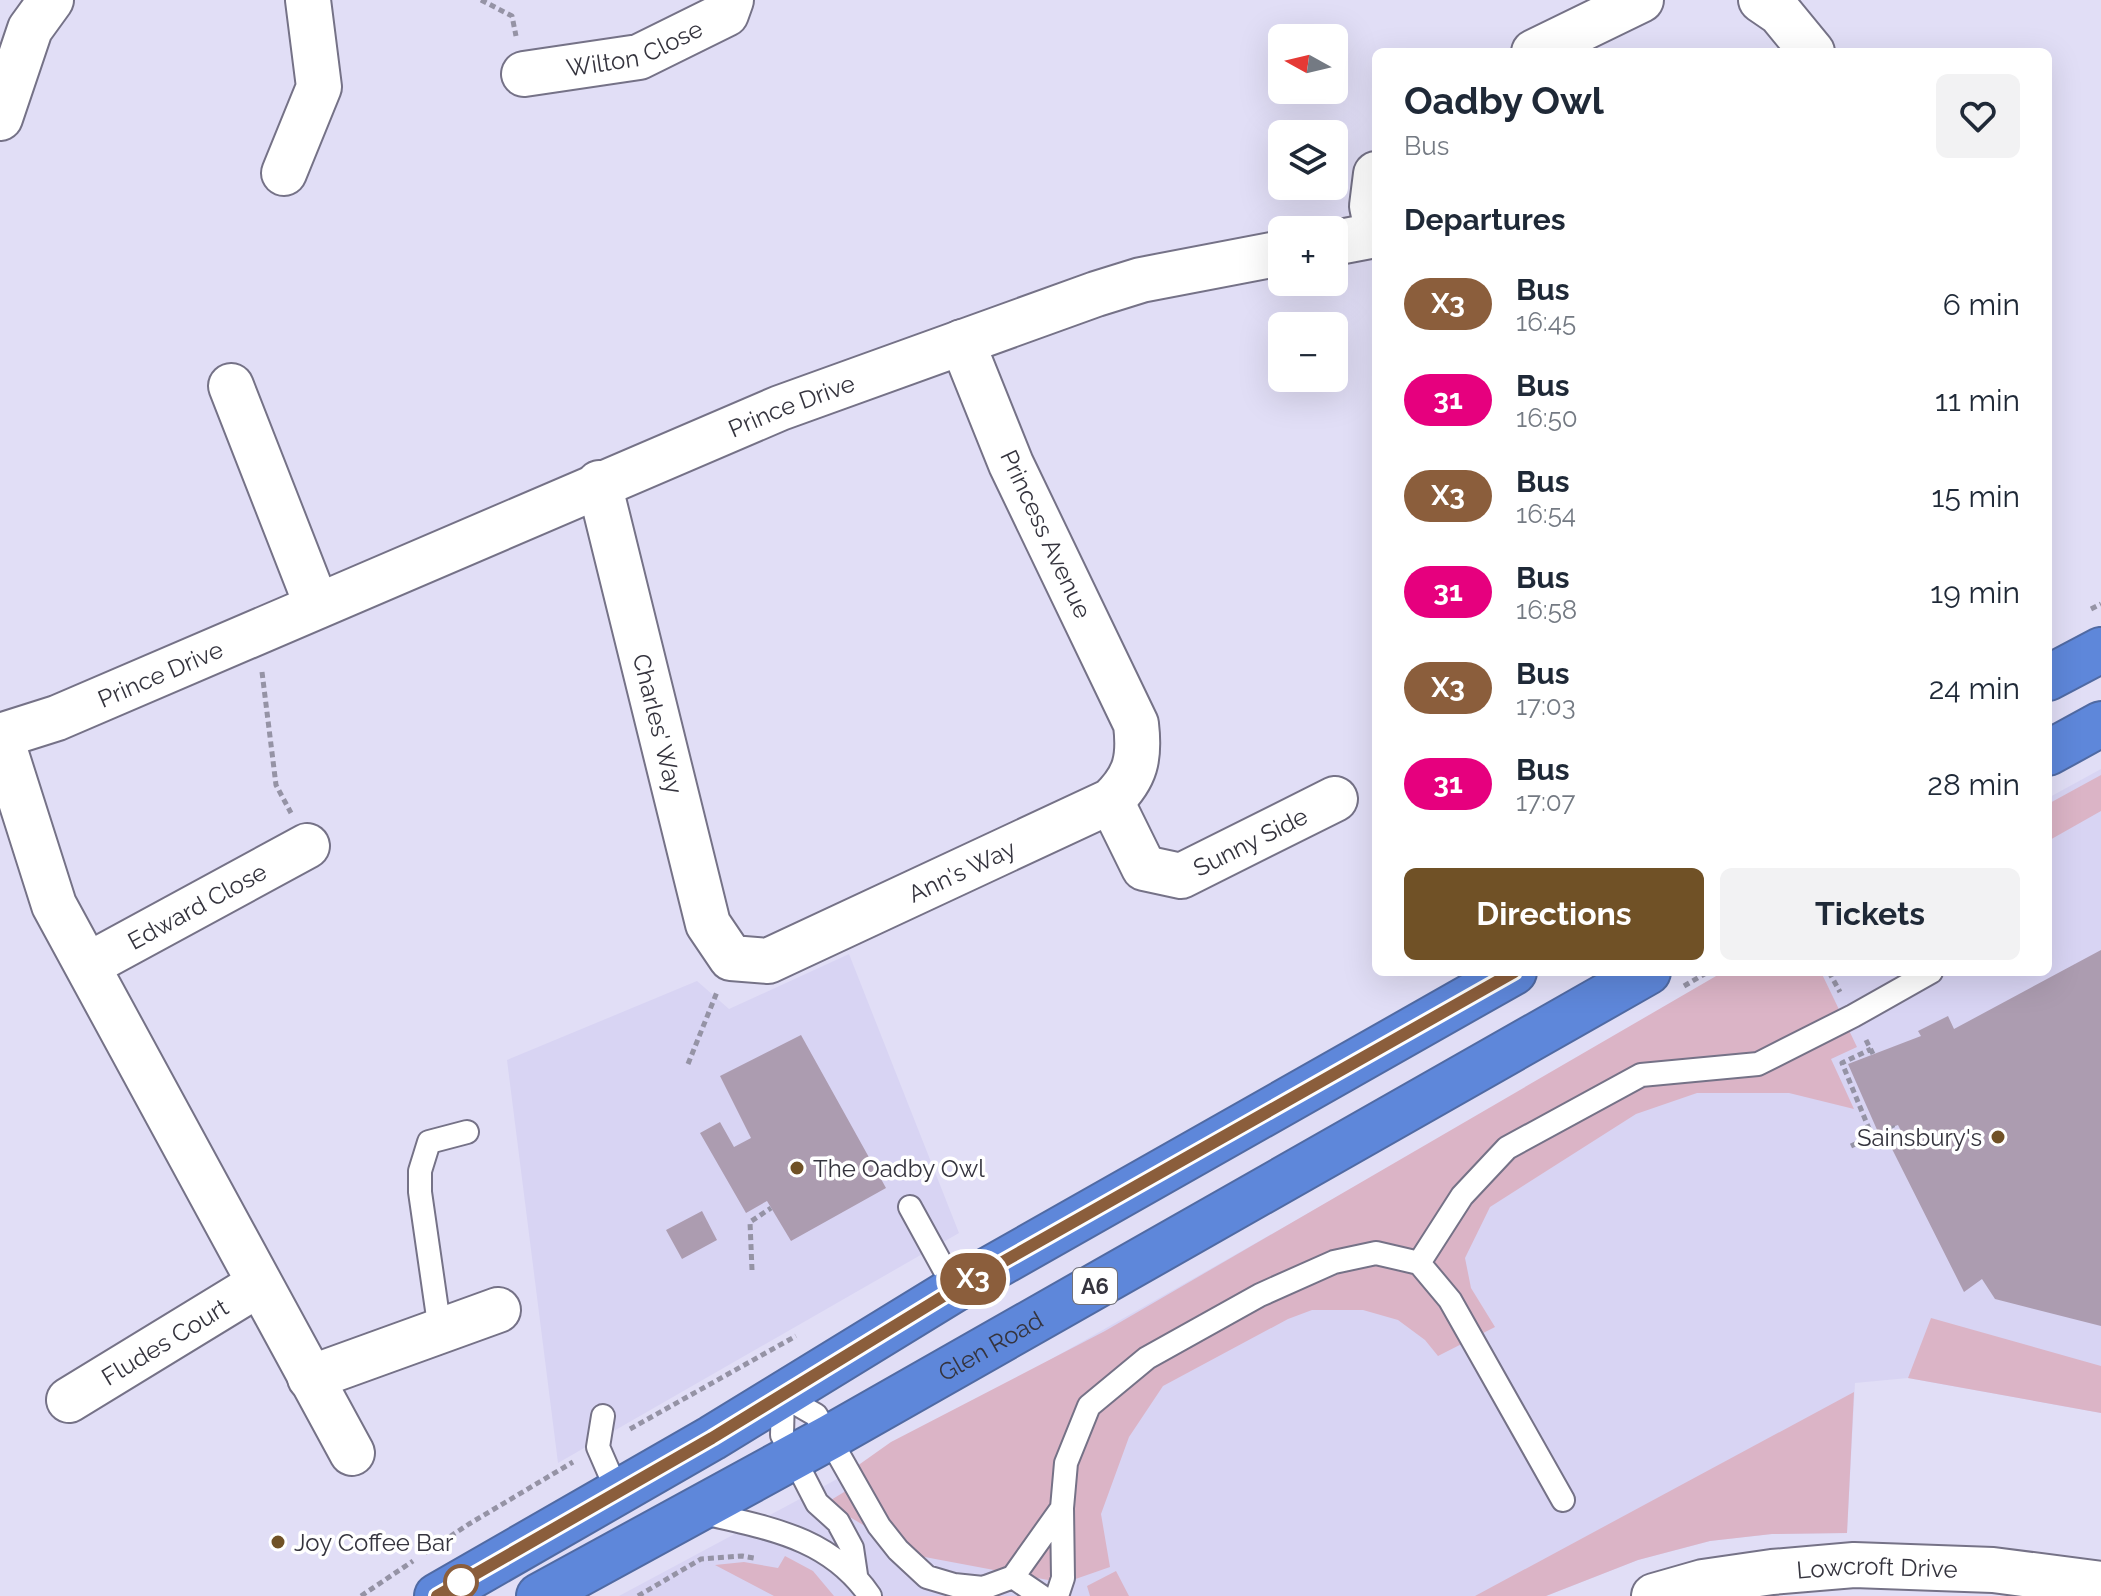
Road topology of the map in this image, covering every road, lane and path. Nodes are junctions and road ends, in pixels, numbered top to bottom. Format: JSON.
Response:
{"nodes":[{"id":1,"x":51,"y":0,"type":"edge"},
{"id":2,"x":308,"y":0,"type":"edge"},
{"id":3,"x":481,"y":0,"type":"edge"},
{"id":4,"x":731,"y":0,"type":"edge"},
{"id":5,"x":1641,"y":0,"type":"edge"},
{"id":6,"x":1761,"y":0,"type":"edge"},
{"id":7,"x":1542,"y":48,"type":"edge"},
{"id":8,"x":1809,"y":48,"type":"edge"},
{"id":9,"x":524,"y":74,"type":"joint"},
{"id":10,"x":0,"y":118,"type":"edge"},
{"id":11,"x":284,"y":173,"type":"dead end"},
{"id":12,"x":1372,"y":236,"type":"edge"},
{"id":13,"x":1348,"y":240,"type":"edge"},
{"id":14,"x":1268,"y":256,"type":"edge"},
{"id":15,"x":962,"y":342,"type":"junction"},
{"id":16,"x":231,"y":386,"type":"dead end"},
{"id":17,"x":599,"y":483,"type":"junction"},
{"id":18,"x":317,"y":606,"type":"junction"},
{"id":19,"x":256,"y":633,"type":"junction"},
{"id":20,"x":2101,"y":650,"type":"edge"},
{"id":21,"x":2052,"y":676,"type":"edge"},
{"id":22,"x":1136,"y":724,"type":"joint"},
{"id":23,"x":2101,"y":724,"type":"edge"},
{"id":24,"x":0,"y":735,"type":"edge"},
{"id":25,"x":2052,"y":751,"type":"edge"},
{"id":26,"x":1335,"y":799,"type":"dead end"},
{"id":27,"x":1111,"y":801,"type":"junction"},
{"id":28,"x":307,"y":846,"type":"joint"},
{"id":29,"x":731,"y":958,"type":"junction"},
{"id":30,"x":88,"y":965,"type":"junction"},
{"id":31,"x":1507,"y":976,"type":"edge"},
{"id":32,"x":1638,"y":976,"type":"edge"},
{"id":33,"x":1923,"y":976,"type":"edge"},
{"id":34,"x":1871,"y":1049,"type":"dead end"},
{"id":35,"x":688,"y":1064,"type":"dead end"},
{"id":36,"x":1892,"y":1126,"type":"dead end"},
{"id":37,"x":467,"y":1132,"type":"dead end"},
{"id":38,"x":1872,"y":1136,"type":"junction"},
{"id":39,"x":1851,"y":1146,"type":"dead end"},
{"id":40,"x":910,"y":1207,"type":"dead end"},
{"id":41,"x":771,"y":1208,"type":"dead end"},
{"id":42,"x":1419,"y":1263,"type":"junction"},
{"id":43,"x":752,"y":1270,"type":"dead end"},
{"id":44,"x":259,"y":1284,"type":"junction"},
{"id":45,"x":955,"y":1289,"type":"junction"},
{"id":46,"x":498,"y":1310,"type":"dead end"},
{"id":47,"x":440,"y":1331,"type":"junction"},
{"id":48,"x":310,"y":1378,"type":"junction"},
{"id":49,"x":783,"y":1396,"type":"junction"},
{"id":50,"x":69,"y":1400,"type":"dead end"},
{"id":51,"x":603,"y":1416,"type":"dead end"},
{"id":52,"x":598,"y":1447,"type":"junction"},
{"id":53,"x":811,"y":1447,"type":"junction"},
{"id":54,"x":352,"y":1453,"type":"dead end"},
{"id":55,"x":618,"y":1493,"type":"junction"},
{"id":56,"x":1563,"y":1500,"type":"dead end"},
{"id":57,"x":1062,"y":1508,"type":"junction"},
{"id":58,"x":695,"y":1511,"type":"junction"},
{"id":59,"x":856,"y":1575,"type":"junction"},
{"id":60,"x":1013,"y":1577,"type":"junction"},
{"id":61,"x":2101,"y":1584,"type":"edge"},
{"id":62,"x":924,"y":1586,"type":"edge"},
{"id":63,"x":361,"y":1596,"type":"edge"},
{"id":64,"x":437,"y":1596,"type":"edge"},
{"id":65,"x":539,"y":1596,"type":"edge"},
{"id":66,"x":870,"y":1596,"type":"edge"},
{"id":67,"x":1041,"y":1596,"type":"edge"},
{"id":68,"x":1057,"y":1596,"type":"edge"},
{"id":69,"x":1654,"y":1596,"type":"edge"}],
"edges":[{"from":1,"to":10,"type":"street"},
{"from":2,"to":11,"type":"street"},
{"from":3,"to":9,"type":"path"},
{"from":4,"to":9,"type":"street","name":"Wilton Close"},
{"from":5,"to":7,"type":"street"},
{"from":6,"to":8,"type":"street"},
{"from":12,"to":13,"type":"street"},
{"from":14,"to":15,"type":"street","name":"Prince Drive"},
{"from":15,"to":17,"type":"street","name":"Prince Drive"},
{"from":15,"to":22,"type":"street","name":"Princess Avenue"},
{"from":16,"to":18,"type":"street"},
{"from":17,"to":18,"type":"street","name":"Prince Drive"},
{"from":17,"to":29,"type":"street","name":"Charles' Way"},
{"from":18,"to":19,"type":"street","name":"Prince Drive"},
{"from":19,"to":24,"type":"street","name":"Prince Drive"},
{"from":19,"to":28,"type":"path"},
{"from":20,"to":21,"type":"highway"},
{"from":22,"to":27,"type":"street","name":"Ann's Way"},
{"from":23,"to":25,"type":"highway"},
{"from":24,"to":30,"type":"street"},
{"from":26,"to":27,"type":"street","name":"Sunny Side"},
{"from":27,"to":29,"type":"street","name":"Ann's Way"},
{"from":28,"to":30,"type":"street","name":"Edward Close"},
{"from":29,"to":35,"type":"path"},
{"from":30,"to":44,"type":"street"},
{"from":31,"to":45,"type":"highway"},
{"from":32,"to":53,"type":"highway","name":"Glen Road","number":"A6"},
{"from":33,"to":42,"type":"lane"},
{"from":34,"to":38,"type":"path"},
{"from":36,"to":38,"type":"path"},
{"from":37,"to":47,"type":"lane"},
{"from":38,"to":39,"type":"path"},
{"from":40,"to":45,"type":"lane"},
{"from":41,"to":43,"type":"path"},
{"from":42,"to":56,"type":"lane"},
{"from":42,"to":57,"type":"lane"},
{"from":44,"to":48,"type":"street"},
{"from":44,"to":50,"type":"street","name":"Fludes Court"},
{"from":45,"to":49,"type":"highway"},
{"from":46,"to":47,"type":"street"},
{"from":47,"to":48,"type":"street"},
{"from":48,"to":54,"type":"street"},
{"from":49,"to":53,"type":"lane"},
{"from":49,"to":53,"type":"lane"},
{"from":49,"to":55,"type":"highway"},
{"from":51,"to":52,"type":"lane"},
{"from":52,"to":55,"type":"lane"},
{"from":52,"to":63,"type":"path"},
{"from":53,"to":58,"type":"highway","name":"Glen Road","number":"A6"},
{"from":53,"to":59,"type":"lane"},
{"from":53,"to":62,"type":"lane"},
{"from":55,"to":64,"type":"highway"},
{"from":57,"to":60,"type":"lane"},
{"from":57,"to":68,"type":"lane"},
{"from":58,"to":59,"type":"lane"},
{"from":58,"to":65,"type":"highway","name":"Glen Road","number":"A6"},
{"from":59,"to":66,"type":"lane"},
{"from":60,"to":62,"type":"lane"},
{"from":60,"to":67,"type":"lane"},
{"from":61,"to":69,"type":"street","name":"Lowcroft Drive"}]}
